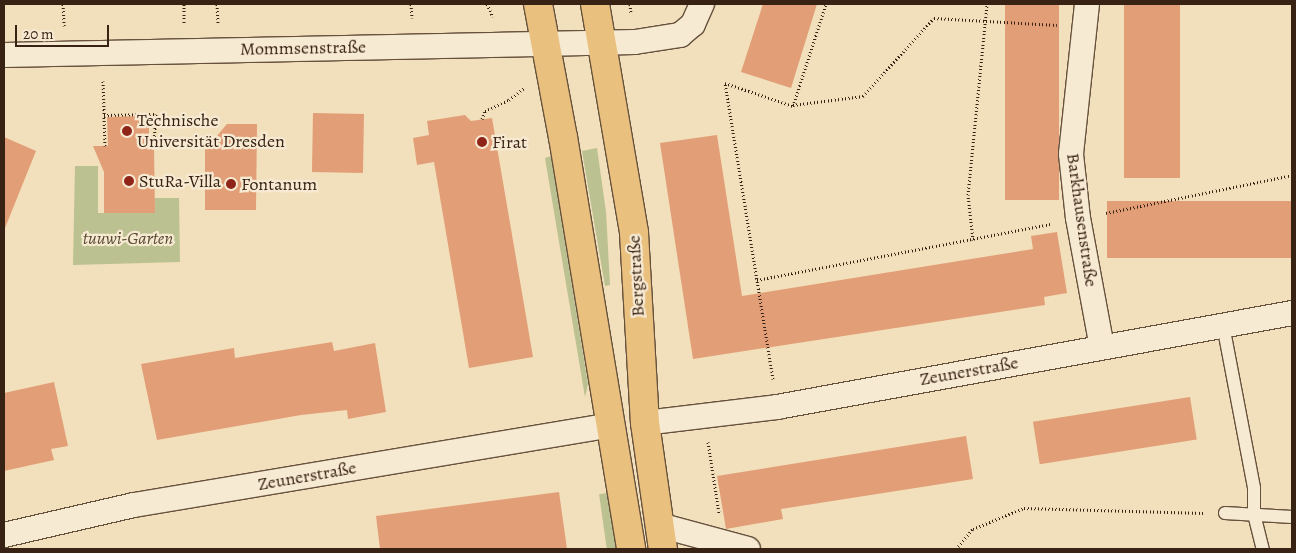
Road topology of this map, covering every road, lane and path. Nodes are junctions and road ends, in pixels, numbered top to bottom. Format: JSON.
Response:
{"nodes":[{"id":1,"x":538,"y":4,"type":"edge"},
{"id":2,"x":595,"y":4,"type":"edge"},
{"id":3,"x":702,"y":4,"type":"edge"},
{"id":4,"x":826,"y":4,"type":"edge"},
{"id":5,"x":987,"y":4,"type":"edge"},
{"id":6,"x":1086,"y":15,"type":"edge"},
{"id":7,"x":985,"y":22,"type":"junction"},
{"id":8,"x":602,"y":42,"type":"junction"},
{"id":9,"x":545,"y":43,"type":"junction"},
{"id":10,"x":504,"y":44,"type":"junction"},
{"id":11,"x":102,"y":53,"type":"junction"},
{"id":12,"x":4,"y":55,"type":"edge"},
{"id":13,"x":524,"y":87,"type":"junction"},
{"id":14,"x":526,"y":96,"type":"dead end"},
{"id":15,"x":793,"y":106,"type":"junction"},
{"id":16,"x":104,"y":115,"type":"junction"},
{"id":17,"x":482,"y":119,"type":"dead end"},
{"id":18,"x":105,"y":146,"type":"dead end"},
{"id":19,"x":154,"y":146,"type":"dead end"},
{"id":20,"x":1292,"y":175,"type":"edge"},
{"id":21,"x":1078,"y":218,"type":"junction"},
{"id":22,"x":973,"y":240,"type":"junction"},
{"id":23,"x":757,"y":280,"type":"junction"},
{"id":24,"x":1292,"y":313,"type":"edge"},
{"id":25,"x":1222,"y":325,"type":"junction"},
{"id":26,"x":1102,"y":347,"type":"junction"},
{"id":27,"x":777,"y":407,"type":"junction"},
{"id":28,"x":645,"y":423,"type":"junction"},
{"id":29,"x":611,"y":425,"type":"junction"},
{"id":30,"x":709,"y":447,"type":"dead end"},
{"id":31,"x":713,"y":475,"type":"dead end"},
{"id":32,"x":1225,"y":513,"type":"joint"},
{"id":33,"x":1254,"y":514,"type":"junction"},
{"id":34,"x":1292,"y":517,"type":"edge"},
{"id":35,"x":4,"y":535,"type":"edge"},
{"id":36,"x":661,"y":537,"type":"edge"},
{"id":37,"x":738,"y":546,"type":"edge"},
{"id":38,"x":631,"y":549,"type":"edge"},
{"id":39,"x":956,"y":549,"type":"edge"},
{"id":40,"x":1263,"y":549,"type":"edge"}],
"edges":[{"from":1,"to":9,"type":"main road"},
{"from":2,"to":8,"type":"main road","name":"Bergstraße"},
{"from":3,"to":8,"type":"street","name":"Mommsenstraße"},
{"from":4,"to":15,"type":"path"},
{"from":5,"to":7,"type":"path"},
{"from":6,"to":7,"type":"path"},
{"from":6,"to":21,"type":"street","name":"Barkhausenstraße"},
{"from":7,"to":15,"type":"path"},
{"from":7,"to":22,"type":"path"},
{"from":8,"to":9,"type":"street","name":"Mommsenstraße"},
{"from":8,"to":28,"type":"main road","name":"Bergstraße"},
{"from":9,"to":10,"type":"street","name":"Mommsenstraße"},
{"from":9,"to":29,"type":"main road"},
{"from":10,"to":11,"type":"street","name":"Mommsenstraße"},
{"from":10,"to":13,"type":"path"},
{"from":11,"to":12,"type":"street","name":"Mommsenstraße"},
{"from":11,"to":16,"type":"path"},
{"from":13,"to":14,"type":"path"},
{"from":13,"to":17,"type":"path"},
{"from":15,"to":23,"type":"path"},
{"from":16,"to":18,"type":"path"},
{"from":16,"to":19,"type":"path"},
{"from":20,"to":21,"type":"path"},
{"from":21,"to":22,"type":"path"},
{"from":21,"to":26,"type":"street","name":"Barkhausenstraße"},
{"from":22,"to":23,"type":"path"},
{"from":23,"to":27,"type":"path"},
{"from":24,"to":25,"type":"street","name":"Zeunerstraße"},
{"from":25,"to":26,"type":"street","name":"Zeunerstraße"},
{"from":25,"to":33,"type":"lane"},
{"from":26,"to":27,"type":"street","name":"Zeunerstraße"},
{"from":27,"to":28,"type":"street","name":"Zeunerstraße"},
{"from":28,"to":36,"type":"main road","name":"Bergstraße"},
{"from":29,"to":35,"type":"street","name":"Zeunerstraße"},
{"from":29,"to":38,"type":"main road"},
{"from":30,"to":31,"type":"path"},
{"from":32,"to":33,"type":"lane"},
{"from":32,"to":39,"type":"path"},
{"from":33,"to":34,"type":"lane"},
{"from":33,"to":40,"type":"lane"},
{"from":36,"to":37,"type":"street"}]}
